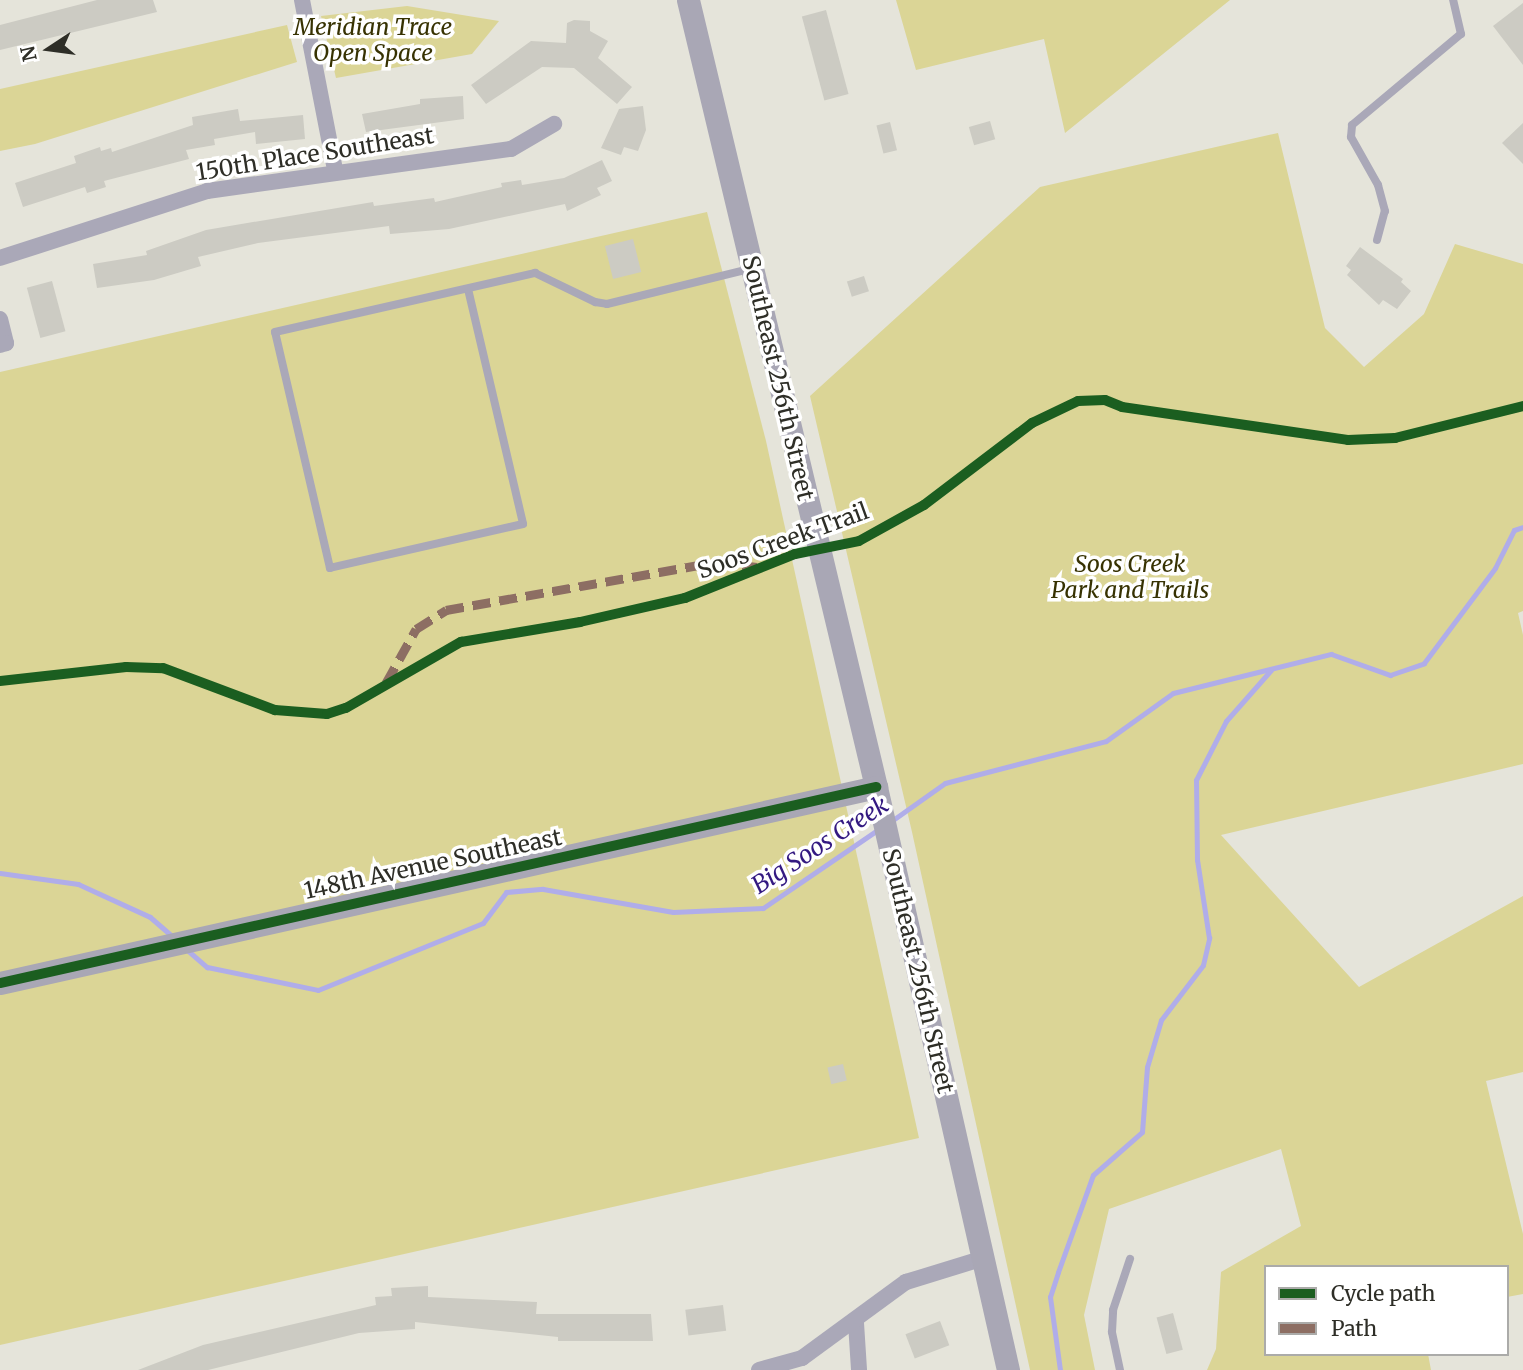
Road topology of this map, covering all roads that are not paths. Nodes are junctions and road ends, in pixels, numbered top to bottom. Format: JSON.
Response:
{"nodes":[{"id":1,"x":302,"y":0,"type":"edge"},
{"id":2,"x":688,"y":0,"type":"edge"},
{"id":3,"x":1453,"y":0,"type":"edge"},
{"id":4,"x":554,"y":124,"type":"dead end"},
{"id":5,"x":335,"y":170,"type":"junction"},
{"id":6,"x":1377,"y":240,"type":"dead end"},
{"id":7,"x":0,"y":258,"type":"edge"},
{"id":8,"x":752,"y":269,"type":"junction"},
{"id":9,"x":468,"y":289,"type":"junction"},
{"id":10,"x":0,"y":318,"type":"edge"},
{"id":11,"x":0,"y":345,"type":"edge"},
{"id":12,"x":878,"y":798,"type":"junction"},
{"id":13,"x":0,"y":983,"type":"edge"},
{"id":14,"x":984,"y":1258,"type":"junction"},
{"id":15,"x":1130,"y":1259,"type":"dead end"},
{"id":16,"x":856,"y":1323,"type":"junction"},
{"id":17,"x":807,"y":1364,"type":"edge"},
{"id":18,"x":759,"y":1370,"type":"edge"},
{"id":19,"x":859,"y":1370,"type":"edge"},
{"id":20,"x":1008,"y":1370,"type":"edge"},
{"id":21,"x":1120,"y":1370,"type":"edge"}],
"edges":[{"from":1,"to":5,"type":"street"},
{"from":2,"to":8,"type":"main road","name":"Southeast 256th Street"},
{"from":3,"to":6,"type":"lane"},
{"from":4,"to":5,"type":"street","name":"150th Place Southeast"},
{"from":5,"to":7,"type":"street","name":"150th Place Southeast"},
{"from":8,"to":9,"type":"lane"},
{"from":8,"to":12,"type":"main road","name":"Southeast 256th Street"},
{"from":9,"to":9,"type":"lane"},
{"from":10,"to":11,"type":"street"},
{"from":12,"to":13,"type":"main road","name":"148th Avenue Southeast"},
{"from":12,"to":14,"type":"main road","name":"Southeast 256th Street"},
{"from":14,"to":16,"type":"street"},
{"from":14,"to":20,"type":"main road","name":"Southeast 256th Street"},
{"from":15,"to":21,"type":"lane"},
{"from":16,"to":17,"type":"street"},
{"from":16,"to":19,"type":"street"},
{"from":17,"to":18,"type":"street"}]}
